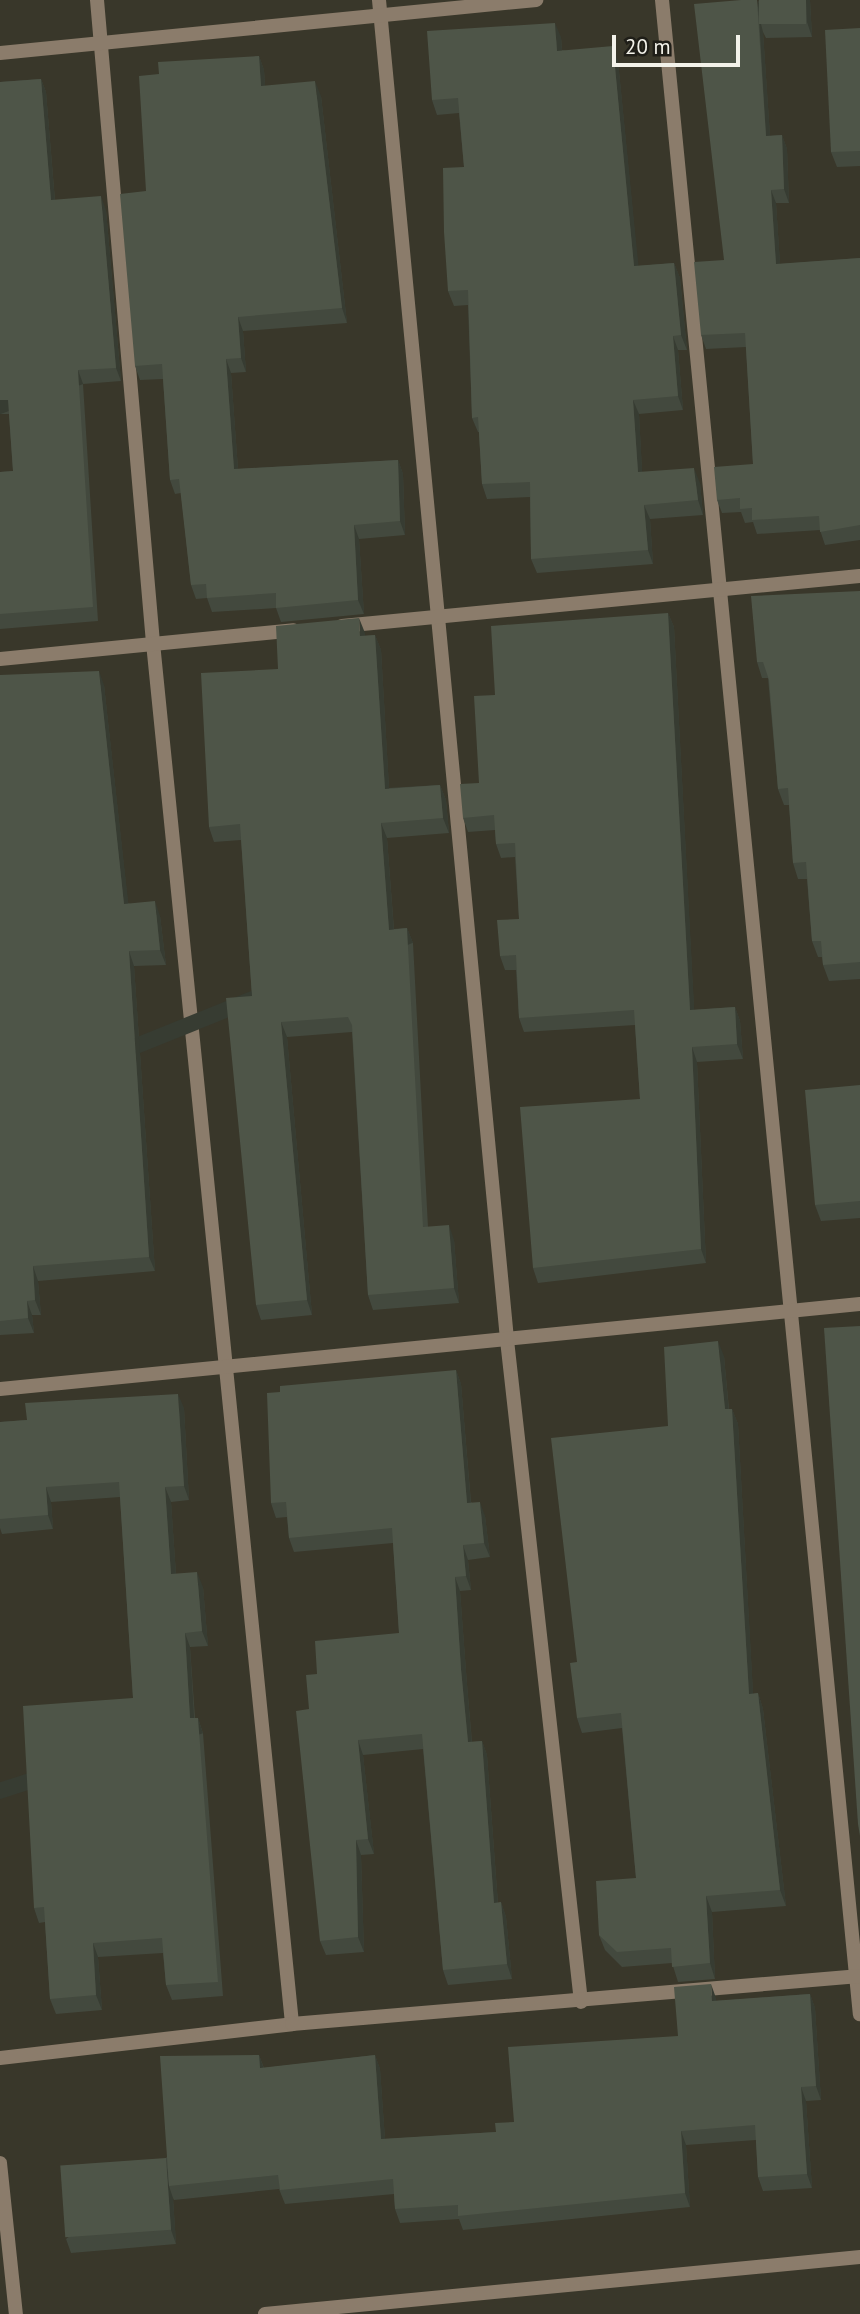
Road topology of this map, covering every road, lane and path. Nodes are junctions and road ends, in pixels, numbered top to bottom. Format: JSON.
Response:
{"nodes":[{"id":1,"x":97,"y":0,"type":"edge"},
{"id":2,"x":379,"y":0,"type":"edge"},
{"id":3,"x":536,"y":0,"type":"edge"},
{"id":4,"x":662,"y":0,"type":"edge"},
{"id":5,"x":381,"y":16,"type":"junction"},
{"id":6,"x":102,"y":43,"type":"junction"},
{"id":7,"x":0,"y":53,"type":"edge"},
{"id":8,"x":860,"y":576,"type":"edge"},
{"id":9,"x":719,"y":590,"type":"junction"},
{"id":10,"x":438,"y":618,"type":"junction"},
{"id":11,"x":153,"y":643,"type":"junction"},
{"id":12,"x":0,"y":659,"type":"edge"},
{"id":13,"x":860,"y":1304,"type":"edge"},
{"id":14,"x":796,"y":1310,"type":"junction"},
{"id":15,"x":507,"y":1340,"type":"junction"},
{"id":16,"x":225,"y":1365,"type":"junction"},
{"id":17,"x":0,"y":1389,"type":"edge"},
{"id":18,"x":858,"y":1976,"type":"edge"},
{"id":19,"x":582,"y":2002,"type":"junction"},
{"id":20,"x":860,"y":2014,"type":"edge"},
{"id":21,"x":292,"y":2024,"type":"junction"},
{"id":22,"x":0,"y":2057,"type":"edge"},
{"id":23,"x":0,"y":2163,"type":"edge"},
{"id":24,"x":860,"y":2257,"type":"edge"},
{"id":25,"x":16,"y":2314,"type":"edge"},
{"id":26,"x":265,"y":2314,"type":"edge"}],
"edges":[{"from":1,"to":6,"type":"street"},
{"from":2,"to":5,"type":"street"},
{"from":3,"to":5,"type":"street"},
{"from":4,"to":9,"type":"street"},
{"from":5,"to":6,"type":"street"},
{"from":5,"to":10,"type":"street"},
{"from":6,"to":7,"type":"street"},
{"from":6,"to":11,"type":"street"},
{"from":8,"to":9,"type":"street"},
{"from":9,"to":10,"type":"street"},
{"from":9,"to":14,"type":"street"},
{"from":10,"to":11,"type":"street"},
{"from":10,"to":15,"type":"street"},
{"from":11,"to":12,"type":"street"},
{"from":11,"to":16,"type":"street"},
{"from":13,"to":14,"type":"street"},
{"from":14,"to":15,"type":"street"},
{"from":14,"to":18,"type":"street"},
{"from":15,"to":16,"type":"street"},
{"from":15,"to":19,"type":"street"},
{"from":16,"to":17,"type":"street"},
{"from":16,"to":21,"type":"street"},
{"from":18,"to":19,"type":"street"},
{"from":18,"to":20,"type":"street"},
{"from":19,"to":21,"type":"street"},
{"from":21,"to":22,"type":"street"},
{"from":23,"to":25,"type":"street"},
{"from":24,"to":26,"type":"street"}]}
